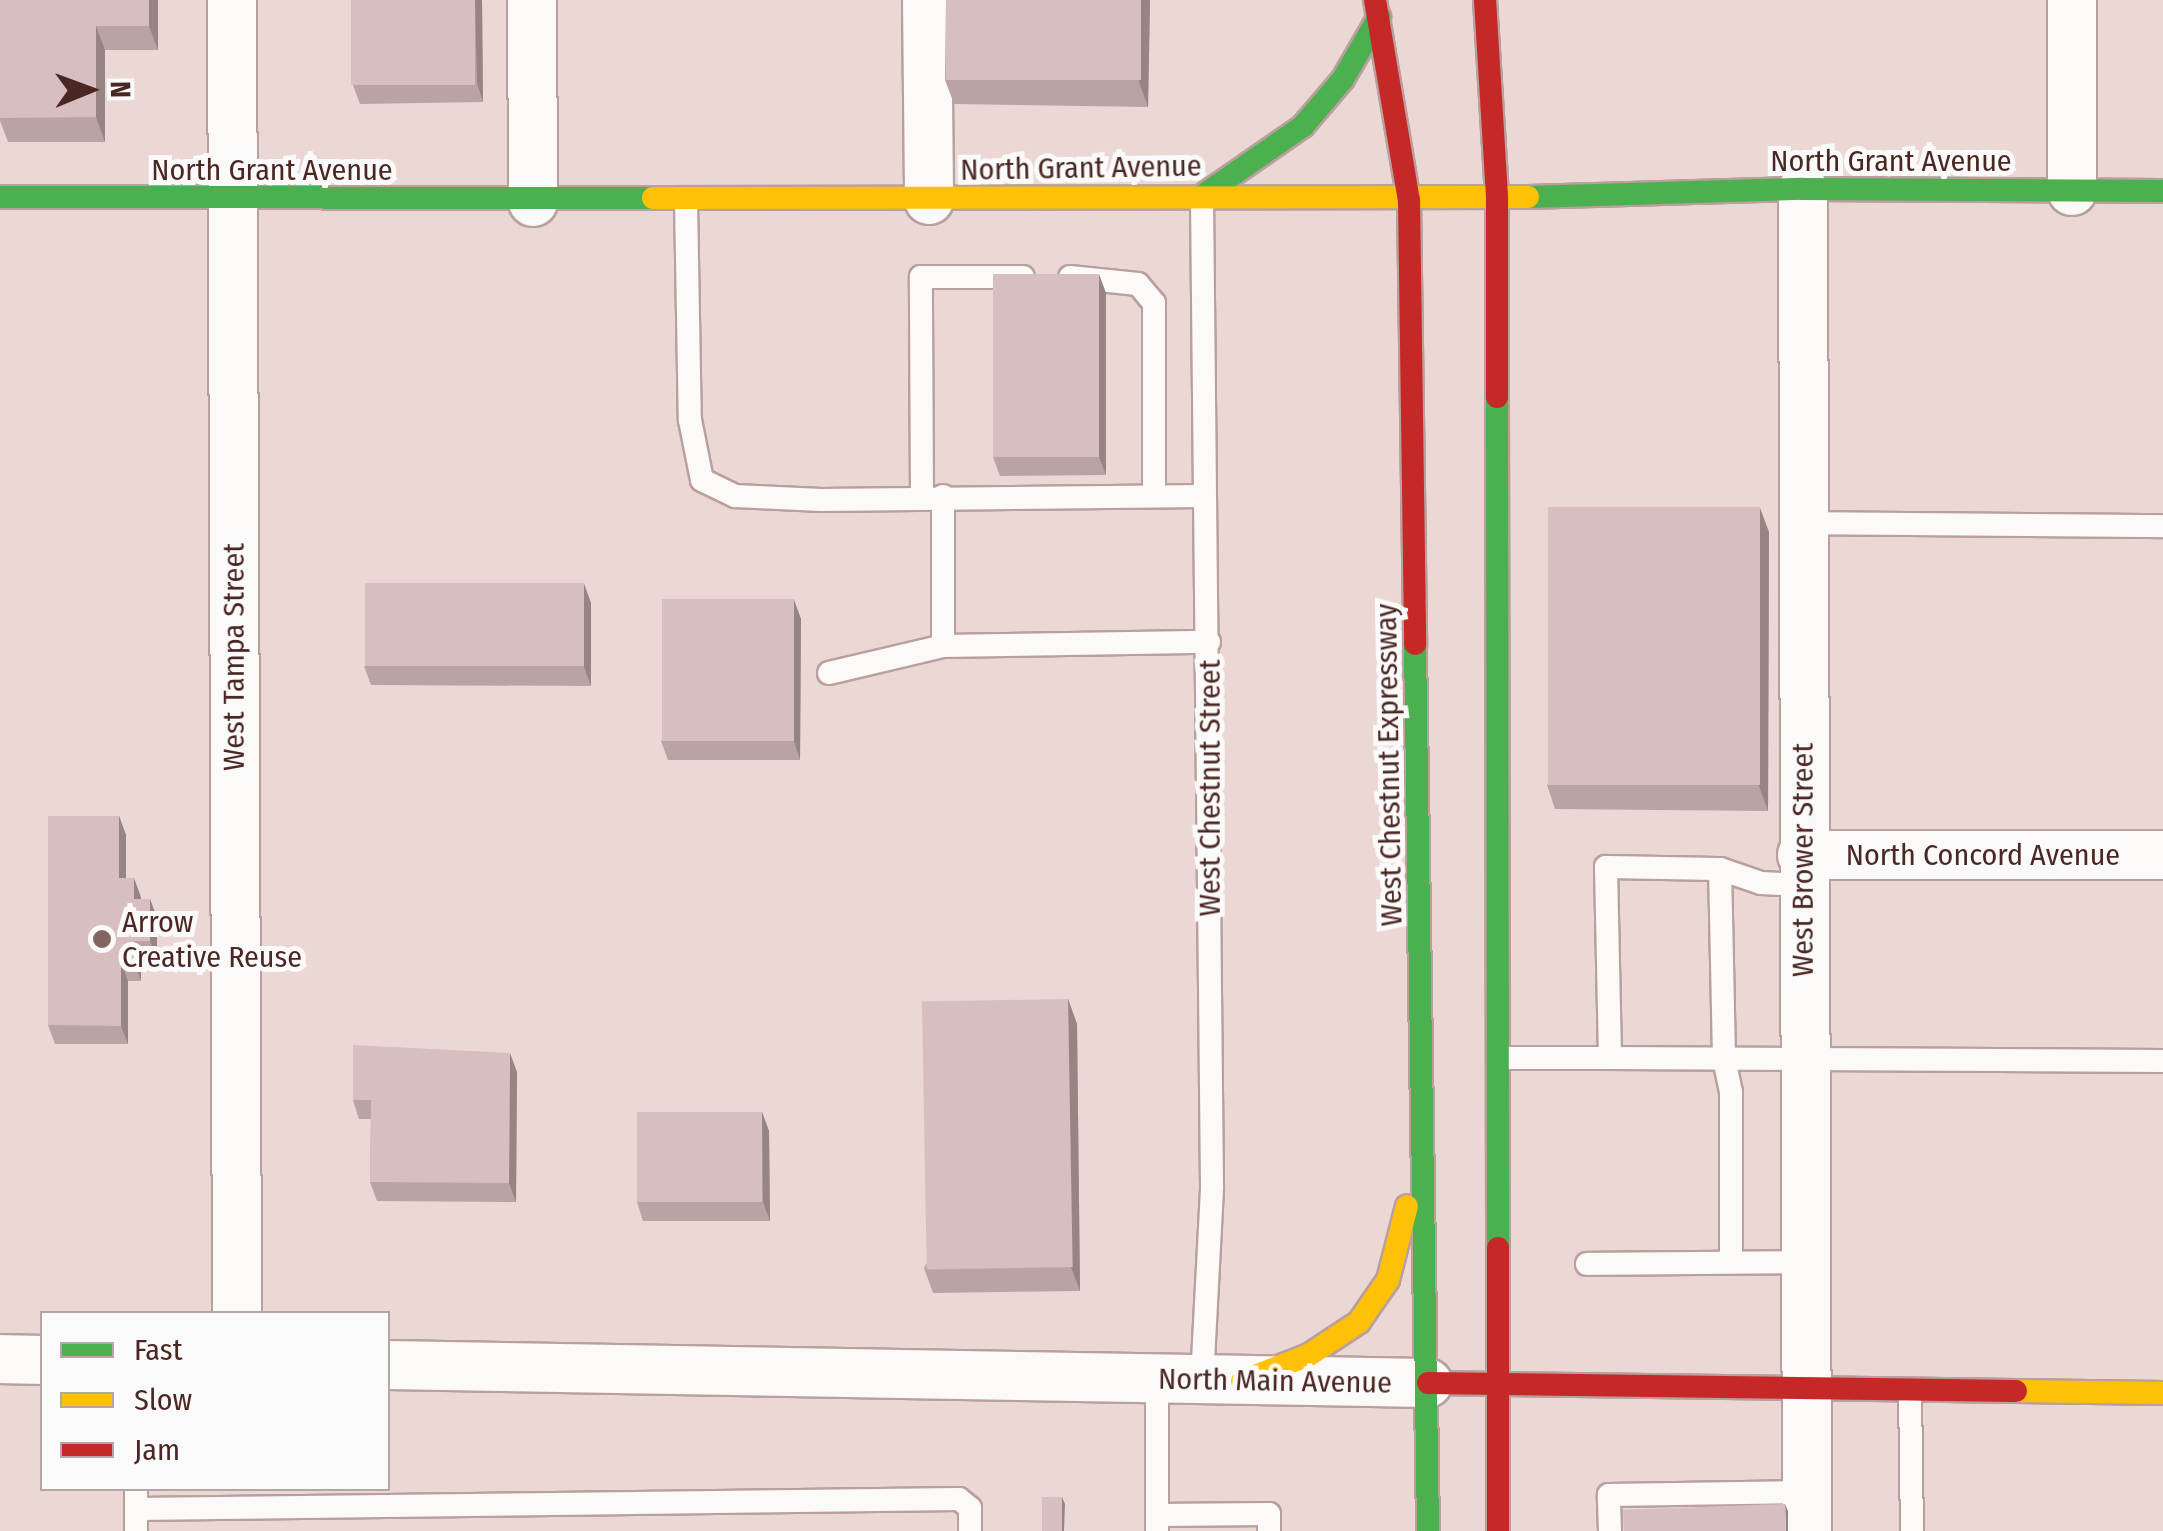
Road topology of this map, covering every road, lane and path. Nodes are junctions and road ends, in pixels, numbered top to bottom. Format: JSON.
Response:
{"nodes":[{"id":1,"x":232,"y":0,"type":"edge"},
{"id":2,"x":532,"y":0,"type":"edge"},
{"id":3,"x":926,"y":0,"type":"edge"},
{"id":4,"x":1485,"y":0,"type":"edge"},
{"id":5,"x":2072,"y":0,"type":"edge"},
{"id":6,"x":1377,"y":9,"type":"edge"},
{"id":7,"x":1803,"y":190,"type":"junction"},
{"id":8,"x":2072,"y":191,"type":"junction"},
{"id":9,"x":2163,"y":191,"type":"edge"},
{"id":10,"x":1202,"y":196,"type":"junction"},
{"id":11,"x":0,"y":197,"type":"edge"},
{"id":12,"x":1497,"y":199,"type":"junction"},
{"id":13,"x":232,"y":200,"type":"junction"},
{"id":14,"x":928,"y":200,"type":"junction"},
{"id":15,"x":1409,"y":200,"type":"junction"},
{"id":16,"x":686,"y":201,"type":"junction"},
{"id":17,"x":533,"y":202,"type":"junction"},
{"id":18,"x":1154,"y":496,"type":"junction"},
{"id":19,"x":1204,"y":496,"type":"junction"},
{"id":20,"x":932,"y":497,"type":"junction"},
{"id":21,"x":1802,"y":523,"type":"junction"},
{"id":22,"x":2163,"y":526,"type":"edge"},
{"id":23,"x":1209,"y":642,"type":"junction"},
{"id":24,"x":944,"y":646,"type":"junction"},
{"id":25,"x":829,"y":673,"type":"dead end"},
{"id":26,"x":2163,"y":856,"type":"edge"},
{"id":27,"x":1720,"y":868,"type":"junction"},
{"id":28,"x":1802,"y":870,"type":"junction"},
{"id":29,"x":1498,"y":1058,"type":"junction"},
{"id":30,"x":1610,"y":1058,"type":"junction"},
{"id":31,"x":1724,"y":1058,"type":"junction"},
{"id":32,"x":1804,"y":1060,"type":"junction"},
{"id":33,"x":2163,"y":1061,"type":"edge"},
{"id":34,"x":1426,"y":1104,"type":"junction"},
{"id":35,"x":1731,"y":1262,"type":"junction"},
{"id":36,"x":1806,"y":1262,"type":"junction"},
{"id":37,"x":1587,"y":1264,"type":"dead end"},
{"id":38,"x":237,"y":1311,"type":"edge"},
{"id":39,"x":0,"y":1359,"type":"edge"},
{"id":40,"x":40,"y":1360,"type":"edge"},
{"id":41,"x":390,"y":1365,"type":"edge"},
{"id":42,"x":1200,"y":1380,"type":"junction"},
{"id":43,"x":1428,"y":1382,"type":"junction"},
{"id":44,"x":1498,"y":1384,"type":"junction"},
{"id":45,"x":1806,"y":1388,"type":"junction"},
{"id":46,"x":1910,"y":1389,"type":"junction"},
{"id":47,"x":2163,"y":1393,"type":"edge"},
{"id":48,"x":136,"y":1509,"type":"edge"},
{"id":49,"x":1807,"y":1512,"type":"edge"},
{"id":50,"x":1157,"y":1523,"type":"edge"},
{"id":51,"x":970,"y":1531,"type":"edge"},
{"id":52,"x":1269,"y":1531,"type":"edge"},
{"id":53,"x":1428,"y":1531,"type":"edge"},
{"id":54,"x":1498,"y":1531,"type":"edge"},
{"id":55,"x":1610,"y":1531,"type":"edge"},
{"id":56,"x":1912,"y":1531,"type":"edge"}],
"edges":[{"from":1,"to":13,"type":"street","name":"West Tampa Street"},
{"from":2,"to":17,"type":"street"},
{"from":3,"to":14,"type":"street"},
{"from":4,"to":12,"type":"main road"},
{"from":5,"to":8,"type":"street"},
{"from":6,"to":10,"type":"main road"},
{"from":6,"to":15,"type":"main road","name":"West Chestnut Expressway"},
{"from":7,"to":8,"type":"main road","name":"North Grant Avenue"},
{"from":7,"to":12,"type":"main road","name":"North Grant Avenue"},
{"from":7,"to":21,"type":"street","name":"West Brower Street"},
{"from":8,"to":9,"type":"main road","name":"North Grant Avenue"},
{"from":10,"to":14,"type":"main road","name":"North Grant Avenue"},
{"from":10,"to":15,"type":"main road","name":"North Grant Avenue"},
{"from":10,"to":19,"type":"lane","name":"West Chestnut Street"},
{"from":11,"to":13,"type":"main road","name":"North Grant Avenue"},
{"from":12,"to":15,"type":"main road","name":"North Grant Avenue"},
{"from":12,"to":29,"type":"main road"},
{"from":13,"to":17,"type":"main road","name":"North Grant Avenue"},
{"from":13,"to":38,"type":"street","name":"West Tampa Street"},
{"from":14,"to":16,"type":"main road","name":"North Grant Avenue"},
{"from":15,"to":34,"type":"main road","name":"West Chestnut Expressway"},
{"from":16,"to":17,"type":"main road","name":"North Grant Avenue"},
{"from":16,"to":20,"type":"lane"},
{"from":18,"to":19,"type":"lane"},
{"from":18,"to":20,"type":"lane"},
{"from":18,"to":20,"type":"lane"},
{"from":19,"to":23,"type":"lane","name":"West Chestnut Street"},
{"from":20,"to":24,"type":"lane"},
{"from":21,"to":22,"type":"lane"},
{"from":21,"to":28,"type":"street","name":"West Brower Street"},
{"from":23,"to":24,"type":"lane"},
{"from":23,"to":42,"type":"lane","name":"West Chestnut Street"},
{"from":24,"to":25,"type":"lane"},
{"from":26,"to":28,"type":"street","name":"North Concord Avenue"},
{"from":27,"to":28,"type":"lane"},
{"from":27,"to":30,"type":"lane"},
{"from":27,"to":31,"type":"lane"},
{"from":28,"to":32,"type":"street","name":"West Brower Street"},
{"from":29,"to":30,"type":"lane"},
{"from":29,"to":44,"type":"main road"},
{"from":30,"to":31,"type":"lane"},
{"from":31,"to":32,"type":"lane"},
{"from":31,"to":35,"type":"lane"},
{"from":32,"to":33,"type":"lane"},
{"from":32,"to":36,"type":"street","name":"West Brower Street"},
{"from":34,"to":42,"type":"main road"},
{"from":34,"to":43,"type":"main road","name":"West Chestnut Expressway"},
{"from":35,"to":36,"type":"lane"},
{"from":35,"to":37,"type":"lane"},
{"from":36,"to":45,"type":"street","name":"West Brower Street"},
{"from":39,"to":40,"type":"street"},
{"from":41,"to":42,"type":"street","name":"North Main Avenue"},
{"from":42,"to":43,"type":"street","name":"North Main Avenue"},
{"from":42,"to":50,"type":"lane","name":"West Chestnut Street"},
{"from":43,"to":44,"type":"main road","name":"North Main Avenue"},
{"from":43,"to":53,"type":"main road","name":"West Chestnut Expressway"},
{"from":44,"to":45,"type":"main road","name":"North Main Avenue"},
{"from":44,"to":54,"type":"main road"},
{"from":45,"to":46,"type":"main road","name":"North Main Avenue"},
{"from":45,"to":49,"type":"street","name":"West Brower Street"},
{"from":46,"to":47,"type":"main road","name":"North Main Avenue"},
{"from":46,"to":56,"type":"lane"},
{"from":48,"to":51,"type":"lane"},
{"from":49,"to":55,"type":"lane"},
{"from":50,"to":52,"type":"lane"}]}
